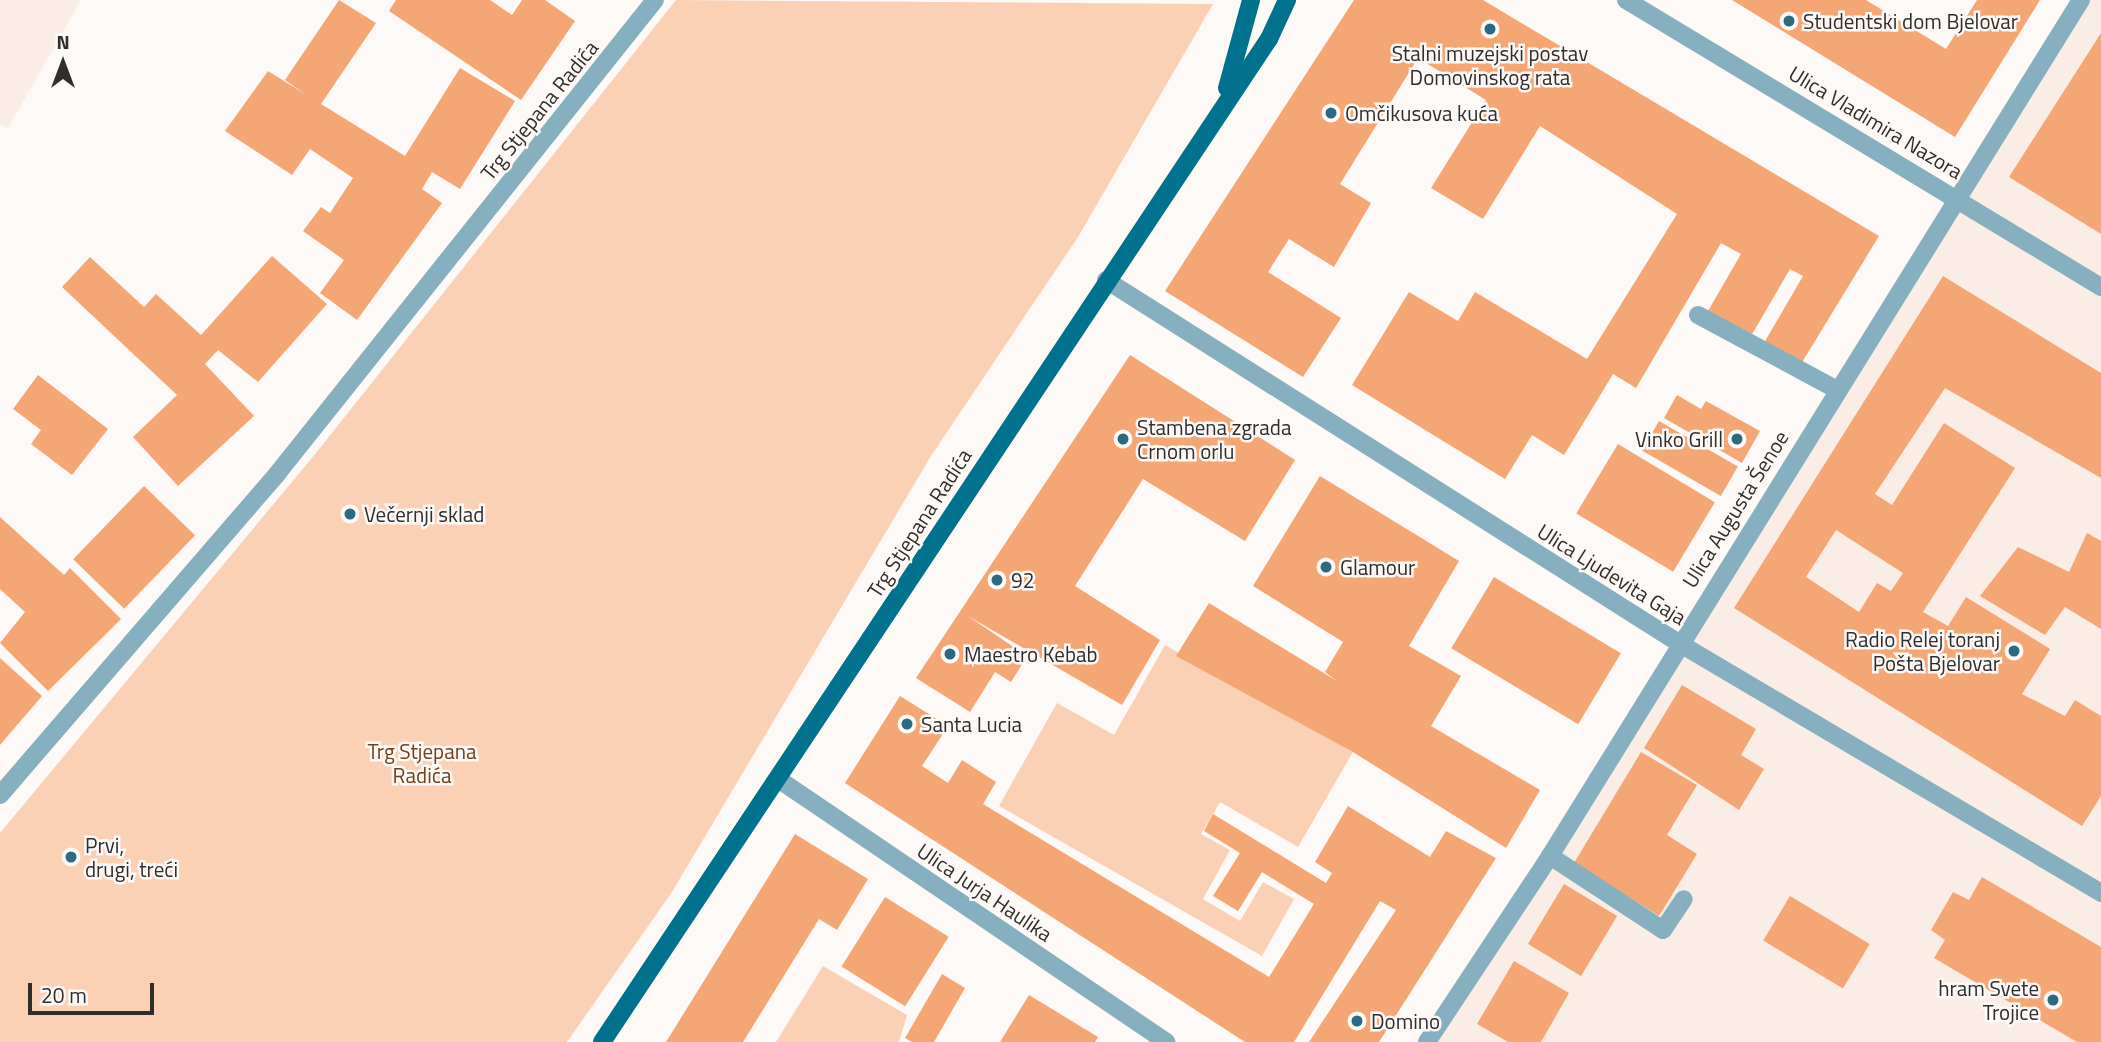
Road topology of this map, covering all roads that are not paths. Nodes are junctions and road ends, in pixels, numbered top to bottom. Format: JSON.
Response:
{"nodes":[{"id":1,"x":655,"y":0,"type":"edge"},
{"id":2,"x":1251,"y":0,"type":"edge"},
{"id":3,"x":1287,"y":0,"type":"edge"},
{"id":4,"x":1626,"y":0,"type":"edge"},
{"id":5,"x":2081,"y":0,"type":"edge"},
{"id":6,"x":1225,"y":96,"type":"junction"},
{"id":7,"x":1958,"y":198,"type":"junction"},
{"id":8,"x":1106,"y":280,"type":"junction"},
{"id":9,"x":2101,"y":287,"type":"edge"},
{"id":10,"x":1698,"y":315,"type":"dead end"},
{"id":11,"x":1837,"y":390,"type":"junction"},
{"id":12,"x":1677,"y":642,"type":"junction"},
{"id":13,"x":778,"y":779,"type":"junction"},
{"id":14,"x":0,"y":795,"type":"edge"},
{"id":15,"x":1550,"y":856,"type":"junction"},
{"id":16,"x":2101,"y":892,"type":"edge"},
{"id":17,"x":1684,"y":899,"type":"dead end"},
{"id":18,"x":602,"y":1042,"type":"edge"},
{"id":19,"x":1166,"y":1042,"type":"edge"},
{"id":20,"x":1427,"y":1042,"type":"edge"}],
"edges":[{"from":1,"to":14,"type":"street","name":"Trg Stjepana Radića"},
{"from":2,"to":6,"type":"main road","name":"Trg Stjepana Radića"},
{"from":3,"to":6,"type":"main road","name":"Trg Stjepana Radića"},
{"from":4,"to":7,"type":"street","name":"Ulica Vladimira Nazora"},
{"from":5,"to":7,"type":"street","name":"Ulica Augusta Šenoe"},
{"from":6,"to":8,"type":"main road","name":"Trg Stjepana Radića"},
{"from":7,"to":9,"type":"street","name":"Ulica Vladimira Nazora"},
{"from":7,"to":11,"type":"street","name":"Ulica Augusta Šenoe"},
{"from":8,"to":12,"type":"street","name":"Ulica Ljudevita Gaja"},
{"from":8,"to":13,"type":"main road","name":"Trg Stjepana Radića"},
{"from":10,"to":11,"type":"street"},
{"from":11,"to":12,"type":"street","name":"Ulica Augusta Šenoe"},
{"from":12,"to":15,"type":"street","name":"Ulica Augusta Šenoe"},
{"from":12,"to":16,"type":"street","name":"Ulica Ljudevita Gaja"},
{"from":13,"to":18,"type":"main road","name":"Trg Stjepana Radića"},
{"from":13,"to":19,"type":"street","name":"Ulica Jurja Haulika"},
{"from":15,"to":17,"type":"street"},
{"from":15,"to":20,"type":"street","name":"Ulica Augusta Šenoe"}]}
